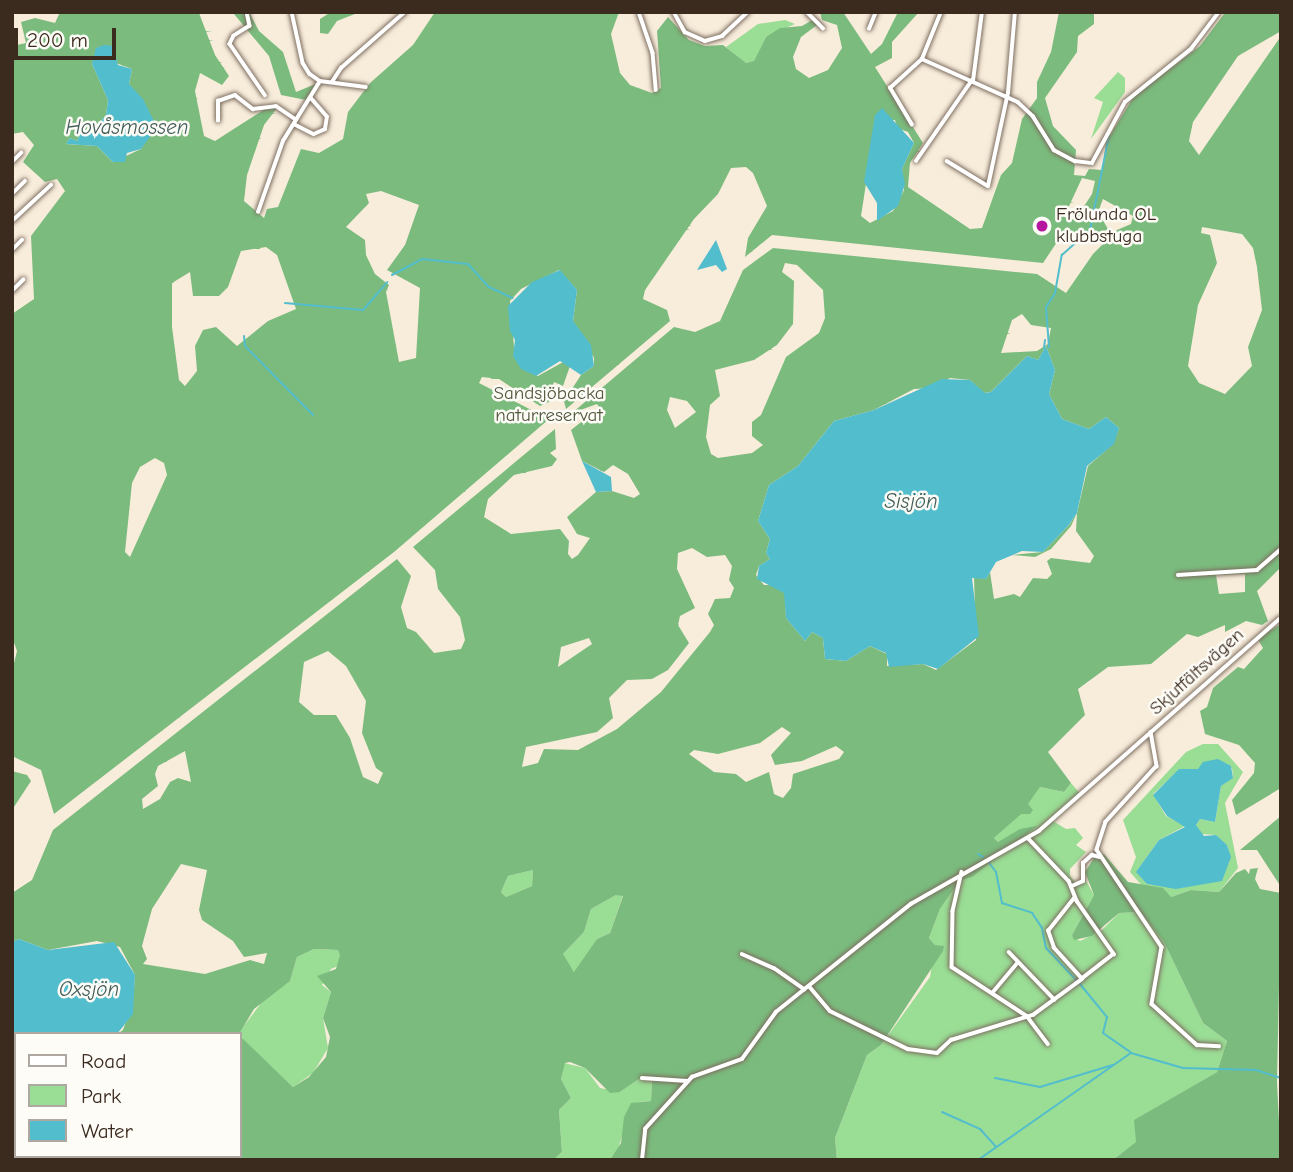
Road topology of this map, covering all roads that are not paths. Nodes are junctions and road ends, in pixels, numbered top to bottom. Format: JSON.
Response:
{"nodes":[{"id":1,"x":247,"y":12,"type":"edge"},
{"id":2,"x":292,"y":12,"type":"edge"},
{"id":3,"x":405,"y":12,"type":"edge"},
{"id":4,"x":639,"y":12,"type":"edge"},
{"id":5,"x":674,"y":12,"type":"edge"},
{"id":6,"x":748,"y":12,"type":"edge"},
{"id":7,"x":807,"y":12,"type":"edge"},
{"id":8,"x":876,"y":12,"type":"edge"},
{"id":9,"x":941,"y":12,"type":"edge"},
{"id":10,"x":982,"y":12,"type":"edge"},
{"id":11,"x":1015,"y":12,"type":"edge"},
{"id":12,"x":1219,"y":12,"type":"edge"},
{"id":13,"x":824,"y":27,"type":"dead end"},
{"id":14,"x":869,"y":29,"type":"dead end"},
{"id":15,"x":922,"y":59,"type":"junction"},
{"id":16,"x":972,"y":81,"type":"junction"},
{"id":17,"x":320,"y":82,"type":"junction"},
{"id":18,"x":332,"y":82,"type":"junction"},
{"id":19,"x":366,"y":87,"type":"dead end"},
{"id":20,"x":656,"y":90,"type":"dead end"},
{"id":21,"x":265,"y":95,"type":"dead end"},
{"id":22,"x":1007,"y":97,"type":"junction"},
{"id":23,"x":312,"y":100,"type":"junction"},
{"id":24,"x":218,"y":121,"type":"dead end"},
{"id":25,"x":294,"y":121,"type":"junction"},
{"id":26,"x":912,"y":125,"type":"dead end"},
{"id":27,"x":21,"y":153,"type":"dead end"},
{"id":28,"x":916,"y":161,"type":"dead end"},
{"id":29,"x":947,"y":161,"type":"dead end"},
{"id":30,"x":12,"y":162,"type":"edge"},
{"id":31,"x":25,"y":180,"type":"dead end"},
{"id":32,"x":51,"y":185,"type":"dead end"},
{"id":33,"x":12,"y":194,"type":"edge"},
{"id":34,"x":258,"y":212,"type":"dead end"},
{"id":35,"x":12,"y":221,"type":"edge"},
{"id":36,"x":22,"y":240,"type":"dead end"},
{"id":37,"x":12,"y":250,"type":"edge"},
{"id":38,"x":23,"y":280,"type":"dead end"},
{"id":39,"x":12,"y":291,"type":"edge"},
{"id":40,"x":1281,"y":549,"type":"edge"},
{"id":41,"x":1178,"y":575,"type":"dead end"},
{"id":42,"x":1281,"y":618,"type":"edge"},
{"id":43,"x":1151,"y":732,"type":"junction"},
{"id":44,"x":1028,"y":838,"type":"junction"},
{"id":45,"x":1100,"y":857,"type":"junction"},
{"id":46,"x":962,"y":872,"type":"junction"},
{"id":47,"x":1072,"y":886,"type":"junction"},
{"id":48,"x":1075,"y":897,"type":"junction"},
{"id":49,"x":1009,"y":952,"type":"dead end"},
{"id":50,"x":742,"y":954,"type":"dead end"},
{"id":51,"x":1017,"y":963,"type":"junction"},
{"id":52,"x":1082,"y":979,"type":"junction"},
{"id":53,"x":807,"y":988,"type":"junction"},
{"id":54,"x":993,"y":992,"type":"junction"},
{"id":55,"x":1055,"y":999,"type":"junction"},
{"id":56,"x":1027,"y":1016,"type":"junction"},
{"id":57,"x":1048,"y":1044,"type":"dead end"},
{"id":58,"x":1219,"y":1046,"type":"dead end"},
{"id":59,"x":642,"y":1078,"type":"dead end"},
{"id":60,"x":687,"y":1081,"type":"junction"},
{"id":61,"x":642,"y":1160,"type":"edge"}],
"edges":[{"from":1,"to":21,"type":"street"},
{"from":2,"to":17,"type":"street"},
{"from":3,"to":18,"type":"street"},
{"from":4,"to":20,"type":"street"},
{"from":5,"to":6,"type":"street"},
{"from":7,"to":13,"type":"street"},
{"from":8,"to":14,"type":"street"},
{"from":9,"to":15,"type":"street"},
{"from":10,"to":16,"type":"street"},
{"from":11,"to":22,"type":"street"},
{"from":12,"to":22,"type":"street"},
{"from":15,"to":16,"type":"street"},
{"from":15,"to":26,"type":"street"},
{"from":16,"to":22,"type":"street"},
{"from":16,"to":28,"type":"street"},
{"from":17,"to":18,"type":"street"},
{"from":17,"to":23,"type":"street"},
{"from":18,"to":19,"type":"street"},
{"from":22,"to":29,"type":"street"},
{"from":23,"to":25,"type":"street"},
{"from":23,"to":25,"type":"street"},
{"from":24,"to":25,"type":"street"},
{"from":25,"to":34,"type":"street"},
{"from":27,"to":30,"type":"street"},
{"from":31,"to":33,"type":"street"},
{"from":32,"to":35,"type":"street"},
{"from":36,"to":37,"type":"street"},
{"from":38,"to":39,"type":"street"},
{"from":40,"to":41,"type":"street"},
{"from":42,"to":43,"type":"street","name":"Skjutfältsvägen"},
{"from":43,"to":44,"type":"street"},
{"from":43,"to":45,"type":"street","name":"Skjutfältsvägen"},
{"from":44,"to":46,"type":"street"},
{"from":44,"to":47,"type":"street"},
{"from":45,"to":47,"type":"street"},
{"from":45,"to":58,"type":"street"},
{"from":46,"to":53,"type":"street"},
{"from":46,"to":54,"type":"street"},
{"from":47,"to":48,"type":"street"},
{"from":48,"to":52,"type":"street"},
{"from":48,"to":52,"type":"street"},
{"from":49,"to":51,"type":"street"},
{"from":50,"to":53,"type":"street"},
{"from":51,"to":54,"type":"street"},
{"from":51,"to":55,"type":"street"},
{"from":52,"to":55,"type":"street"},
{"from":53,"to":56,"type":"street"},
{"from":53,"to":60,"type":"street"},
{"from":54,"to":56,"type":"street"},
{"from":55,"to":56,"type":"street"},
{"from":56,"to":57,"type":"street"},
{"from":59,"to":60,"type":"street"},
{"from":60,"to":61,"type":"street"}]}
